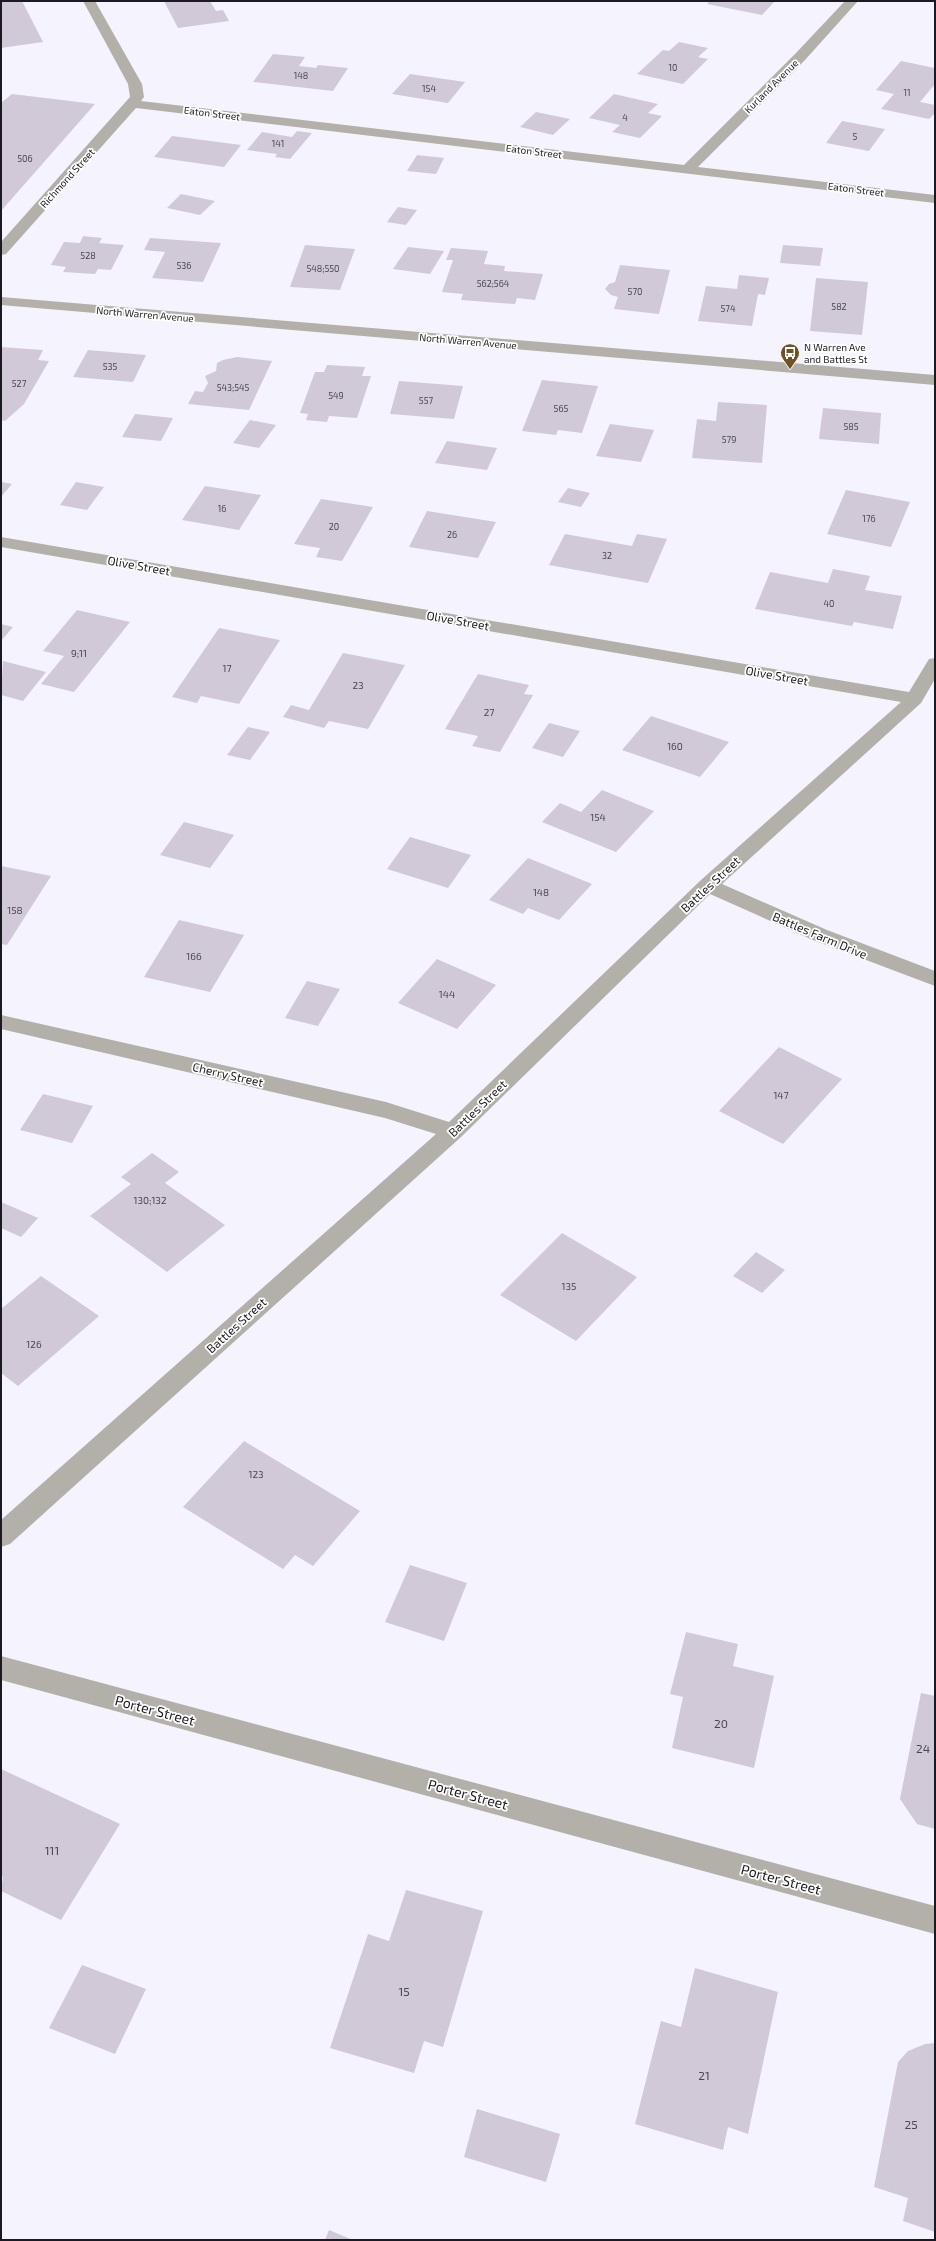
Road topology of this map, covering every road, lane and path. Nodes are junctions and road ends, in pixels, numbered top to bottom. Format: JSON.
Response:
{"nodes":[{"id":1,"x":89,"y":1,"type":"edge"},
{"id":2,"x":852,"y":1,"type":"edge"},
{"id":3,"x":133,"y":104,"type":"junction"},
{"id":4,"x":688,"y":169,"type":"junction"},
{"id":5,"x":935,"y":199,"type":"edge"},
{"id":6,"x":1,"y":251,"type":"edge"},
{"id":7,"x":1,"y":301,"type":"edge"},
{"id":8,"x":935,"y":380,"type":"edge"},
{"id":9,"x":1,"y":542,"type":"edge"},
{"id":10,"x":935,"y":663,"type":"edge"},
{"id":11,"x":915,"y":699,"type":"junction"},
{"id":12,"x":708,"y":885,"type":"junction"},
{"id":13,"x":935,"y":979,"type":"edge"},
{"id":14,"x":1,"y":1022,"type":"edge"},
{"id":15,"x":453,"y":1131,"type":"junction"},
{"id":16,"x":1,"y":1536,"type":"edge"},
{"id":17,"x":1,"y":1668,"type":"edge"},
{"id":18,"x":935,"y":1920,"type":"edge"}],
"edges":[{"from":1,"to":3,"type":"street"},
{"from":2,"to":4,"type":"street","name":"Kurland Avenue"},
{"from":3,"to":4,"type":"street","name":"Eaton Street"},
{"from":3,"to":6,"type":"street","name":"Richmond Street"},
{"from":4,"to":5,"type":"street","name":"Eaton Street"},
{"from":7,"to":8,"type":"street","name":"North Warren Avenue"},
{"from":9,"to":11,"type":"street","name":"Olive Street"},
{"from":10,"to":11,"type":"street","name":"Battles Street"},
{"from":11,"to":12,"type":"street","name":"Battles Street"},
{"from":12,"to":13,"type":"street","name":"Battles Farm Drive"},
{"from":12,"to":15,"type":"street","name":"Battles Street"},
{"from":14,"to":15,"type":"street","name":"Cherry Street"},
{"from":15,"to":16,"type":"street","name":"Battles Street"},
{"from":17,"to":18,"type":"street","name":"Porter Street"}]}
